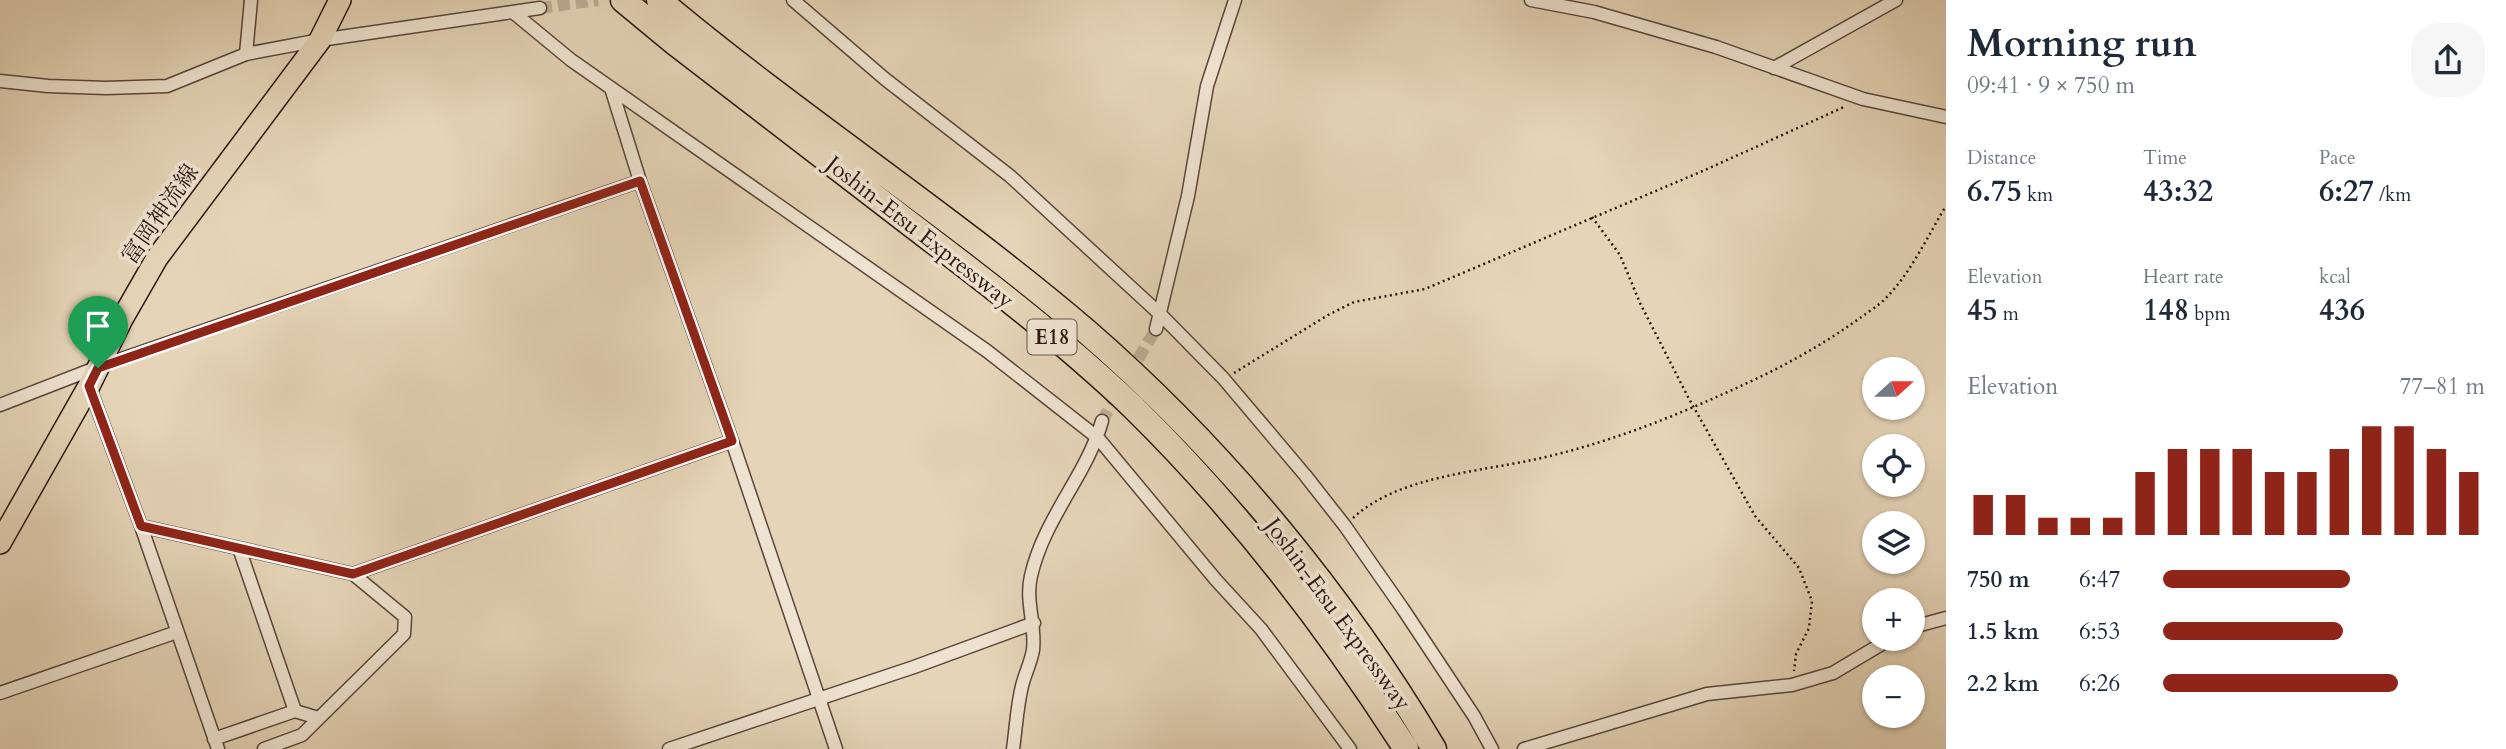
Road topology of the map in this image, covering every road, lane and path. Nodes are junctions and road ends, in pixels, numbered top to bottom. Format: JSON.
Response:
{"nodes":[{"id":1,"x":251,"y":0,"type":"edge"},
{"id":2,"x":340,"y":0,"type":"edge"},
{"id":3,"x":623,"y":0,"type":"edge"},
{"id":4,"x":659,"y":0,"type":"edge"},
{"id":5,"x":793,"y":0,"type":"edge"},
{"id":6,"x":1234,"y":0,"type":"edge"},
{"id":7,"x":1531,"y":0,"type":"edge"},
{"id":8,"x":1896,"y":0,"type":"edge"},
{"id":9,"x":540,"y":8,"type":"tunnel mouth"},
{"id":10,"x":514,"y":13,"type":"junction"},
{"id":11,"x":320,"y":40,"type":"junction"},
{"id":12,"x":246,"y":54,"type":"junction"},
{"id":13,"x":1774,"y":68,"type":"junction"},
{"id":14,"x":0,"y":81,"type":"edge"},
{"id":15,"x":611,"y":88,"type":"junction"},
{"id":16,"x":1863,"y":99,"type":"junction"},
{"id":17,"x":1946,"y":117,"type":"edge"},
{"id":18,"x":640,"y":181,"type":"junction"},
{"id":19,"x":1946,"y":206,"type":"edge"},
{"id":20,"x":1592,"y":217,"type":"junction"},
{"id":21,"x":1161,"y":315,"type":"junction"},
{"id":22,"x":1156,"y":329,"type":"tunnel mouth"},
{"id":23,"x":94,"y":377,"type":"junction"},
{"id":24,"x":1223,"y":378,"type":"junction"},
{"id":25,"x":0,"y":405,"type":"edge"},
{"id":26,"x":1695,"y":408,"type":"junction"},
{"id":27,"x":1102,"y":421,"type":"tunnel mouth"},
{"id":28,"x":1098,"y":438,"type":"junction"},
{"id":29,"x":732,"y":441,"type":"junction"},
{"id":30,"x":141,"y":526,"type":"junction"},
{"id":31,"x":1345,"y":526,"type":"junction"},
{"id":32,"x":0,"y":542,"type":"edge"},
{"id":33,"x":239,"y":548,"type":"junction"},
{"id":34,"x":353,"y":574,"type":"junction"},
{"id":35,"x":1946,"y":618,"type":"edge"},
{"id":36,"x":1034,"y":623,"type":"junction"},
{"id":37,"x":1925,"y":624,"type":"edge"},
{"id":38,"x":177,"y":632,"type":"junction"},
{"id":39,"x":1870,"y":651,"type":"edge"},
{"id":40,"x":1792,"y":685,"type":"junction"},
{"id":41,"x":0,"y":692,"type":"edge"},
{"id":42,"x":817,"y":698,"type":"junction"},
{"id":43,"x":295,"y":711,"type":"junction"},
{"id":44,"x":318,"y":718,"type":"junction"},
{"id":45,"x":216,"y":744,"type":"edge"},
{"id":46,"x":264,"y":749,"type":"edge"},
{"id":47,"x":669,"y":749,"type":"edge"},
{"id":48,"x":836,"y":749,"type":"edge"},
{"id":49,"x":1013,"y":749,"type":"edge"},
{"id":50,"x":1350,"y":749,"type":"edge"},
{"id":51,"x":1406,"y":749,"type":"edge"},
{"id":52,"x":1434,"y":749,"type":"edge"},
{"id":53,"x":1492,"y":749,"type":"edge"},
{"id":54,"x":1524,"y":749,"type":"edge"}],
"edges":[{"from":1,"to":12,"type":"street"},
{"from":2,"to":11,"type":"main road","name":"富岡神流線"},
{"from":3,"to":51,"type":"highway","name":"Joshin-Etsu Expressway","number":"E18"},
{"from":4,"to":52,"type":"highway","name":"Joshin-Etsu Expressway","number":"E18"},
{"from":5,"to":21,"type":"street"},
{"from":6,"to":21,"type":"street"},
{"from":7,"to":13,"type":"street"},
{"from":8,"to":13,"type":"street"},
{"from":9,"to":10,"type":"street"},
{"from":10,"to":11,"type":"street"},
{"from":10,"to":15,"type":"street"},
{"from":11,"to":12,"type":"street"},
{"from":11,"to":23,"type":"main road","name":"富岡神流線"},
{"from":12,"to":14,"type":"street"},
{"from":13,"to":16,"type":"street"},
{"from":15,"to":18,"type":"street"},
{"from":15,"to":28,"type":"street"},
{"from":16,"to":17,"type":"street"},
{"from":16,"to":20,"type":"path"},
{"from":18,"to":23,"type":"street"},
{"from":18,"to":29,"type":"street"},
{"from":19,"to":26,"type":"path"},
{"from":20,"to":24,"type":"path"},
{"from":20,"to":26,"type":"path"},
{"from":21,"to":22,"type":"street"},
{"from":21,"to":24,"type":"street"},
{"from":23,"to":25,"type":"street"},
{"from":23,"to":30,"type":"street"},
{"from":23,"to":32,"type":"main road","name":"富岡神流線"},
{"from":24,"to":31,"type":"street"},
{"from":26,"to":31,"type":"path"},
{"from":26,"to":40,"type":"path"},
{"from":27,"to":28,"type":"street"},
{"from":28,"to":36,"type":"street"},
{"from":28,"to":50,"type":"street"},
{"from":29,"to":34,"type":"street"},
{"from":29,"to":42,"type":"street"},
{"from":30,"to":33,"type":"street"},
{"from":30,"to":38,"type":"street"},
{"from":31,"to":53,"type":"street"},
{"from":33,"to":34,"type":"street"},
{"from":33,"to":43,"type":"street"},
{"from":34,"to":44,"type":"street"},
{"from":35,"to":37,"type":"street"},
{"from":36,"to":42,"type":"street"},
{"from":36,"to":49,"type":"street"},
{"from":38,"to":41,"type":"street"},
{"from":38,"to":45,"type":"street"},
{"from":39,"to":40,"type":"street"},
{"from":40,"to":54,"type":"street"},
{"from":42,"to":47,"type":"street"},
{"from":42,"to":48,"type":"street"},
{"from":43,"to":44,"type":"street"},
{"from":43,"to":45,"type":"street"},
{"from":44,"to":46,"type":"street"}]}
